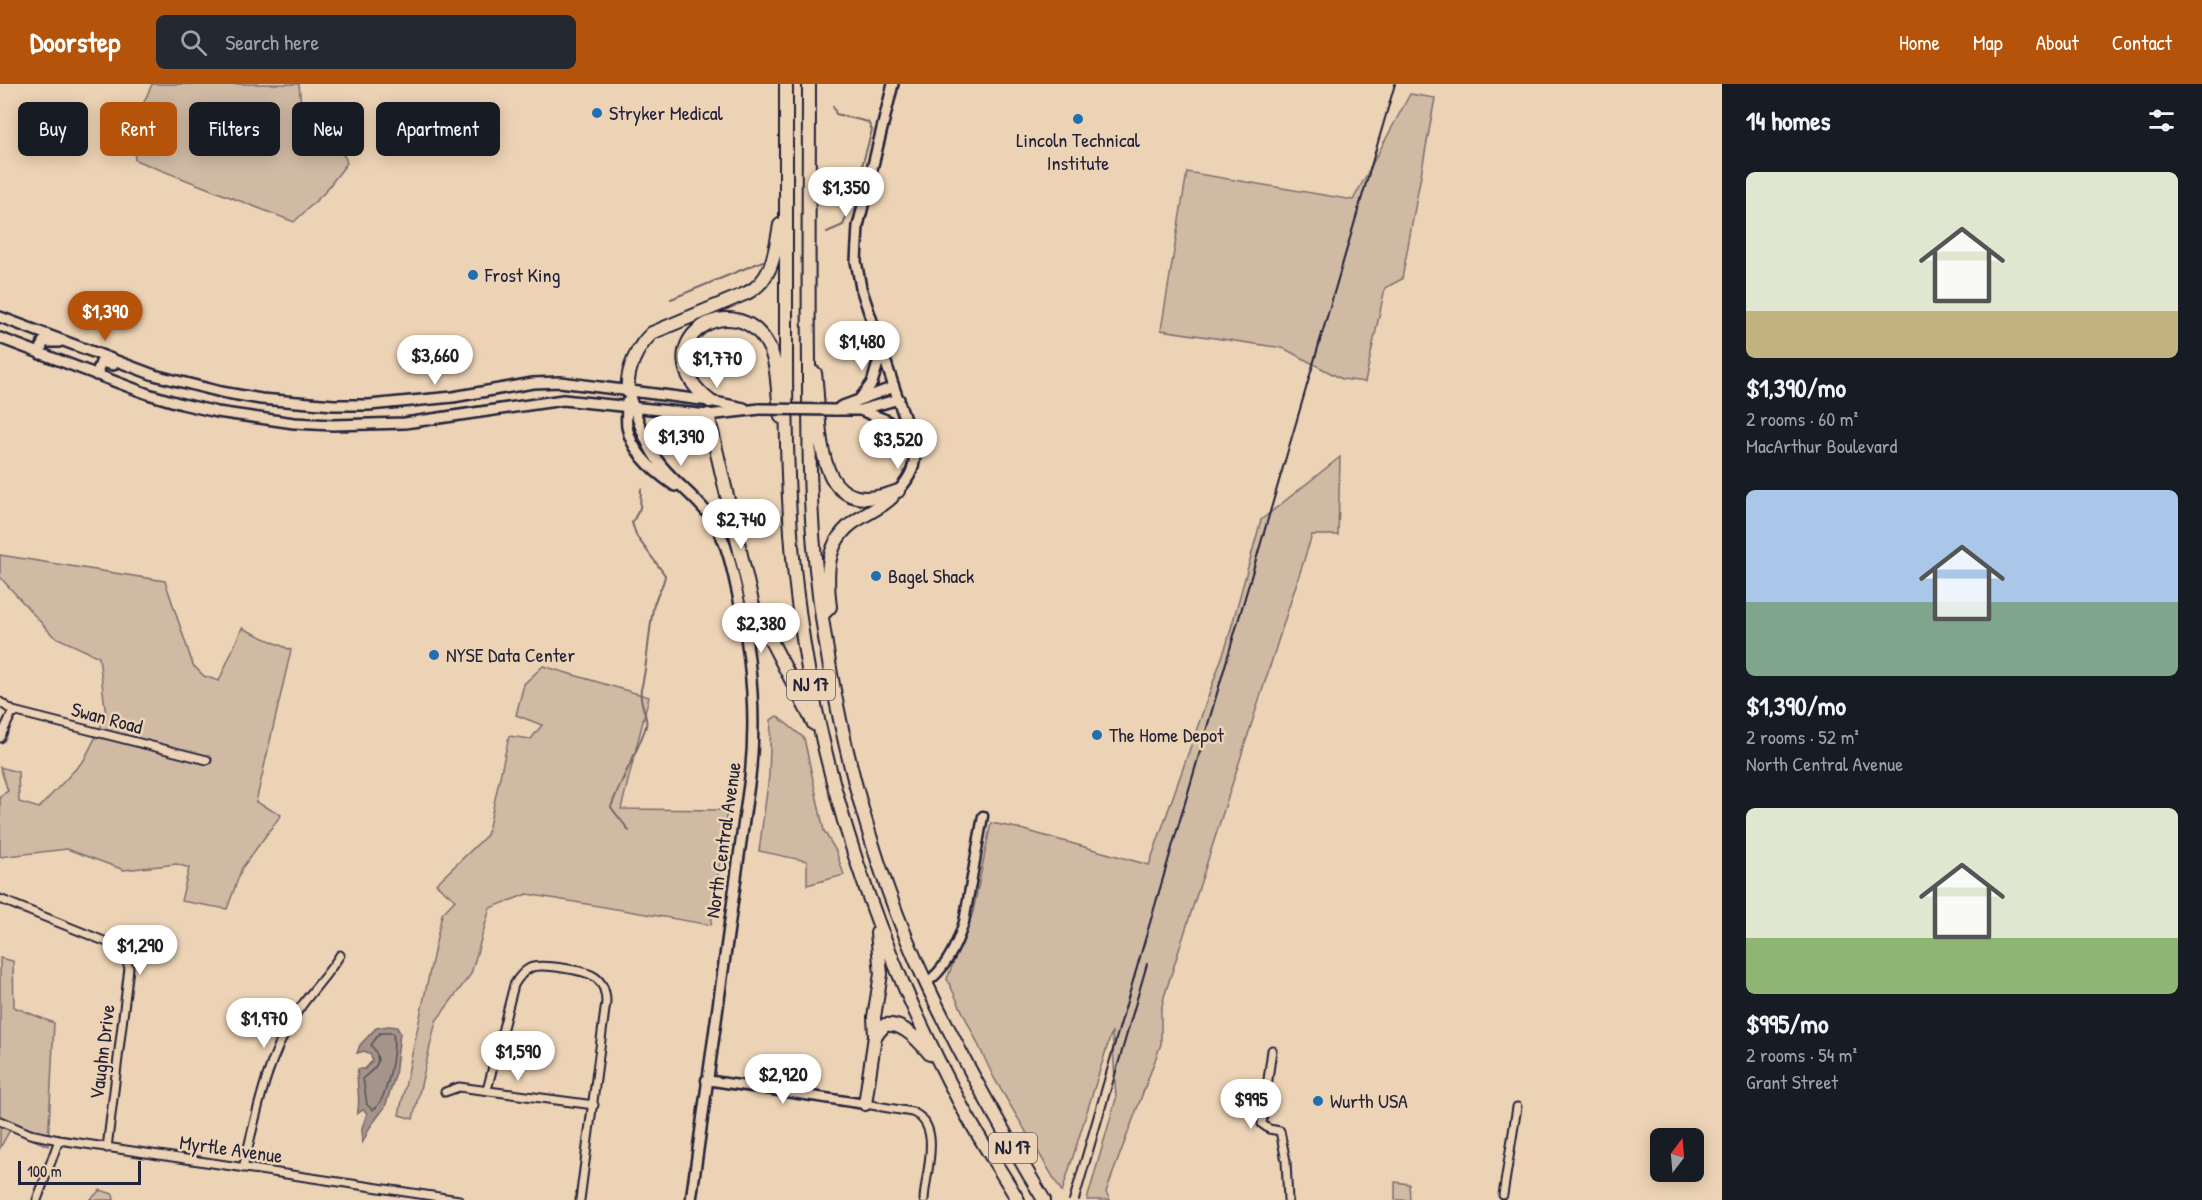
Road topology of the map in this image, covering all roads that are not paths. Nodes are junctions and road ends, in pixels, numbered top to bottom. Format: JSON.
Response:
{"nodes":[{"id":1,"x":786,"y":84,"type":"edge"},
{"id":2,"x":809,"y":84,"type":"edge"},
{"id":3,"x":893,"y":84,"type":"edge"},
{"id":4,"x":785,"y":200,"type":"junction"},
{"id":5,"x":0,"y":317,"type":"edge"},
{"id":6,"x":808,"y":320,"type":"junction"},
{"id":7,"x":0,"y":338,"type":"edge"},
{"id":8,"x":882,"y":351,"type":"junction"},
{"id":9,"x":95,"y":353,"type":"junction"},
{"id":10,"x":40,"y":354,"type":"junction"},
{"id":11,"x":96,"y":375,"type":"junction"},
{"id":12,"x":154,"y":375,"type":"junction"},
{"id":13,"x":894,"y":387,"type":"junction"},
{"id":14,"x":627,"y":391,"type":"junction"},
{"id":15,"x":899,"y":399,"type":"junction"},
{"id":16,"x":710,"y":401,"type":"junction"},
{"id":17,"x":859,"y":406,"type":"junction"},
{"id":18,"x":631,"y":407,"type":"junction"},
{"id":19,"x":749,"y":409,"type":"junction"},
{"id":20,"x":668,"y":411,"type":"junction"},
{"id":21,"x":708,"y":415,"type":"junction"},
{"id":22,"x":913,"y":442,"type":"junction"},
{"id":23,"x":787,"y":450,"type":"junction"},
{"id":24,"x":652,"y":453,"type":"junction"},
{"id":25,"x":898,"y":491,"type":"junction"},
{"id":26,"x":692,"y":497,"type":"junction"},
{"id":27,"x":822,"y":615,"type":"junction"},
{"id":28,"x":0,"y":702,"type":"edge"},
{"id":29,"x":13,"y":711,"type":"junction"},
{"id":30,"x":0,"y":738,"type":"edge"},
{"id":31,"x":823,"y":742,"type":"junction"},
{"id":32,"x":207,"y":760,"type":"dead end"},
{"id":33,"x":983,"y":816,"type":"dead end"},
{"id":34,"x":0,"y":899,"type":"edge"},
{"id":35,"x":874,"y":913,"type":"junction"},
{"id":36,"x":339,"y":956,"type":"dead end"},
{"id":37,"x":926,"y":983,"type":"junction"},
{"id":38,"x":875,"y":1036,"type":"junction"},
{"id":39,"x":1272,"y":1050,"type":"dead end"},
{"id":40,"x":943,"y":1068,"type":"junction"},
{"id":41,"x":706,"y":1080,"type":"junction"},
{"id":42,"x":487,"y":1090,"type":"junction"},
{"id":43,"x":445,"y":1092,"type":"dead end"},
{"id":44,"x":865,"y":1104,"type":"junction"},
{"id":45,"x":594,"y":1105,"type":"junction"},
{"id":46,"x":1517,"y":1107,"type":"dead end"},
{"id":47,"x":0,"y":1121,"type":"edge"},
{"id":48,"x":59,"y":1140,"type":"junction"},
{"id":49,"x":107,"y":1148,"type":"junction"},
{"id":50,"x":243,"y":1168,"type":"junction"},
{"id":51,"x":1503,"y":1195,"type":"dead end"},
{"id":52,"x":404,"y":1196,"type":"edge"},
{"id":53,"x":37,"y":1200,"type":"edge"},
{"id":54,"x":459,"y":1200,"type":"edge"},
{"id":55,"x":580,"y":1200,"type":"edge"},
{"id":56,"x":691,"y":1200,"type":"edge"},
{"id":57,"x":924,"y":1200,"type":"edge"},
{"id":58,"x":1018,"y":1200,"type":"edge"},
{"id":59,"x":1044,"y":1200,"type":"edge"},
{"id":60,"x":1288,"y":1200,"type":"edge"}],
"edges":[{"from":1,"to":4,"type":"highway","number":"NJ 17"},
{"from":2,"to":6,"type":"highway","number":"NJ 17"},
{"from":3,"to":8,"type":"main road"},
{"from":4,"to":14,"type":"highway"},
{"from":4,"to":23,"type":"highway","number":"NJ 17"},
{"from":5,"to":9,"type":"main road"},
{"from":6,"to":25,"type":"highway"},
{"from":6,"to":27,"type":"highway","number":"NJ 17"},
{"from":7,"to":10,"type":"main road"},
{"from":8,"to":13,"type":"main road"},
{"from":8,"to":17,"type":"main road"},
{"from":9,"to":10,"type":"main road"},
{"from":9,"to":12,"type":"main road"},
{"from":10,"to":11,"type":"main road"},
{"from":11,"to":12,"type":"main road"},
{"from":11,"to":18,"type":"main road"},
{"from":12,"to":14,"type":"main road"},
{"from":13,"to":15,"type":"main road"},
{"from":13,"to":17,"type":"main road"},
{"from":14,"to":16,"type":"main road"},
{"from":14,"to":18,"type":"main road","name":"North Central Avenue"},
{"from":15,"to":17,"type":"main road"},
{"from":15,"to":22,"type":"main road"},
{"from":16,"to":19,"type":"main road"},
{"from":16,"to":23,"type":"highway"},
{"from":17,"to":19,"type":"main road","bridge":true},
{"from":17,"to":22,"type":"main road"},
{"from":18,"to":20,"type":"main road"},
{"from":18,"to":24,"type":"main road","name":"North Central Avenue"},
{"from":18,"to":26,"type":"main road","name":"North Central Avenue"},
{"from":19,"to":21,"type":"main road"},
{"from":20,"to":21,"type":"main road"},
{"from":20,"to":24,"type":"main road"},
{"from":21,"to":31,"type":"highway"},
{"from":22,"to":25,"type":"main road"},
{"from":23,"to":31,"type":"highway","number":"NJ 17"},
{"from":24,"to":26,"type":"main road","name":"North Central Avenue"},
{"from":25,"to":27,"type":"highway"},
{"from":26,"to":41,"type":"main road","name":"North Central Avenue"},
{"from":27,"to":37,"type":"highway","number":"NJ 17"},
{"from":28,"to":29,"type":"street","name":"Swan Road"},
{"from":29,"to":30,"type":"street"},
{"from":29,"to":32,"type":"street","name":"Swan Road"},
{"from":31,"to":35,"type":"highway","number":"NJ 17"},
{"from":33,"to":37,"type":"street"},
{"from":34,"to":49,"type":"street","name":"Vaughn Drive"},
{"from":35,"to":38,"type":"highway"},
{"from":35,"to":40,"type":"highway","number":"NJ 17"},
{"from":36,"to":50,"type":"street"},
{"from":37,"to":59,"type":"highway","number":"NJ 17"},
{"from":38,"to":40,"type":"highway"},
{"from":38,"to":44,"type":"highway"},
{"from":39,"to":60,"type":"street"},
{"from":40,"to":58,"type":"highway","number":"NJ 17"},
{"from":41,"to":44,"type":"street"},
{"from":41,"to":56,"type":"main road","name":"North Central Avenue"},
{"from":42,"to":43,"type":"street"},
{"from":42,"to":45,"type":"street"},
{"from":42,"to":45,"type":"street"},
{"from":44,"to":57,"type":"street"},
{"from":45,"to":55,"type":"street"},
{"from":46,"to":51,"type":"street"},
{"from":47,"to":48,"type":"street","name":"Myrtle Avenue"},
{"from":48,"to":49,"type":"street","name":"Myrtle Avenue"},
{"from":48,"to":53,"type":"street"},
{"from":49,"to":50,"type":"street","name":"Myrtle Avenue"},
{"from":50,"to":52,"type":"street","name":"Myrtle Avenue"},
{"from":52,"to":54,"type":"street","name":"Myrtle Avenue"}]}
